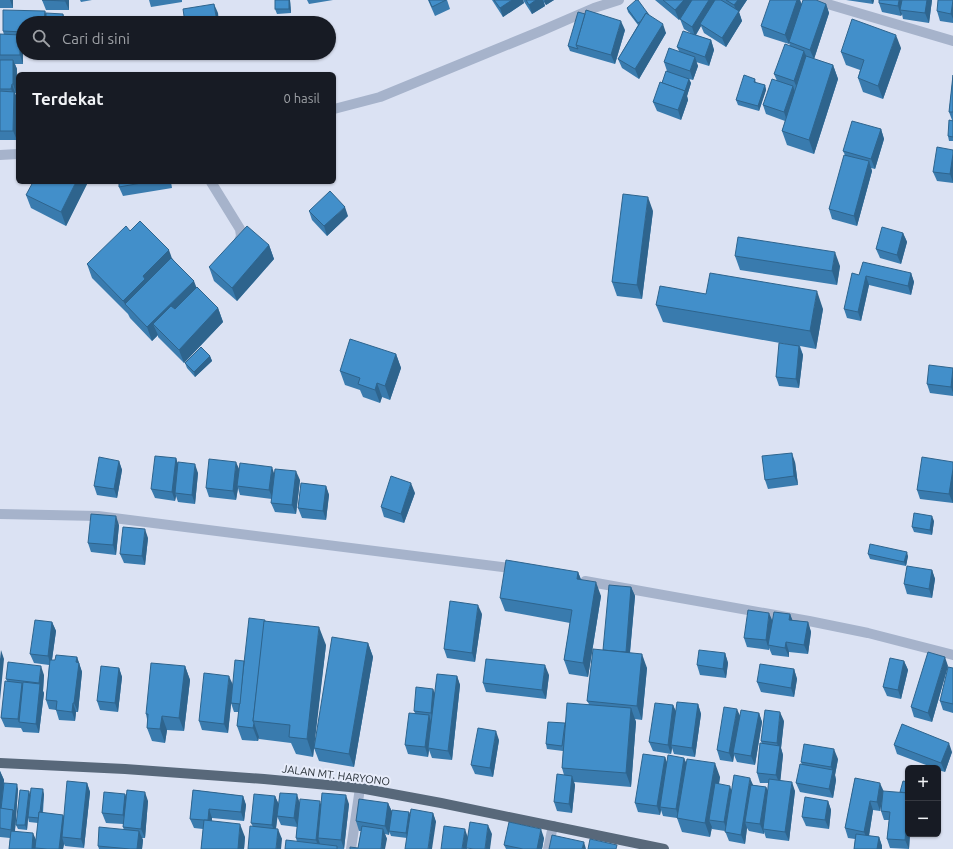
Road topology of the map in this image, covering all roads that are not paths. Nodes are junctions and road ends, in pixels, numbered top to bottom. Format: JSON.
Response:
{"nodes":[{"id":1,"x":619,"y":0,"type":"edge"},
{"id":2,"x":814,"y":0,"type":"edge"},
{"id":3,"x":953,"y":41,"type":"edge"},
{"id":4,"x":336,"y":108,"type":"edge"},
{"id":5,"x":16,"y":154,"type":"edge"},
{"id":6,"x":0,"y":155,"type":"edge"},
{"id":7,"x":212,"y":184,"type":"edge"},
{"id":8,"x":231,"y":255,"type":"edge"},
{"id":9,"x":0,"y":514,"type":"edge"},
{"id":10,"x":531,"y":572,"type":"edge"},
{"id":11,"x":577,"y":580,"type":"edge"},
{"id":12,"x":953,"y":655,"type":"edge"},
{"id":13,"x":0,"y":763,"type":"edge"},
{"id":14,"x":360,"y":788,"type":"junction"},
{"id":15,"x":553,"y":826,"type":"junction"},
{"id":16,"x":629,"y":845,"type":"edge"},
{"id":17,"x":350,"y":849,"type":"edge"},
{"id":18,"x":548,"y":849,"type":"edge"},
{"id":19,"x":664,"y":849,"type":"edge"}],
"edges":[{"from":1,"to":4,"type":"street"},
{"from":2,"to":3,"type":"street"},
{"from":5,"to":6,"type":"street"},
{"from":7,"to":8,"type":"street"},
{"from":9,"to":10,"type":"street"},
{"from":11,"to":12,"type":"street"},
{"from":13,"to":14,"type":"main road","name":"JALAN MT. HARYONO"},
{"from":14,"to":15,"type":"main road","name":"JALAN MT. HARYONO"},
{"from":14,"to":17,"type":"street"},
{"from":15,"to":16,"type":"main road","name":"JALAN MT. HARYONO"},
{"from":15,"to":18,"type":"street"},
{"from":16,"to":19,"type":"main road","name":"JALAN MT. HARYONO"}]}
